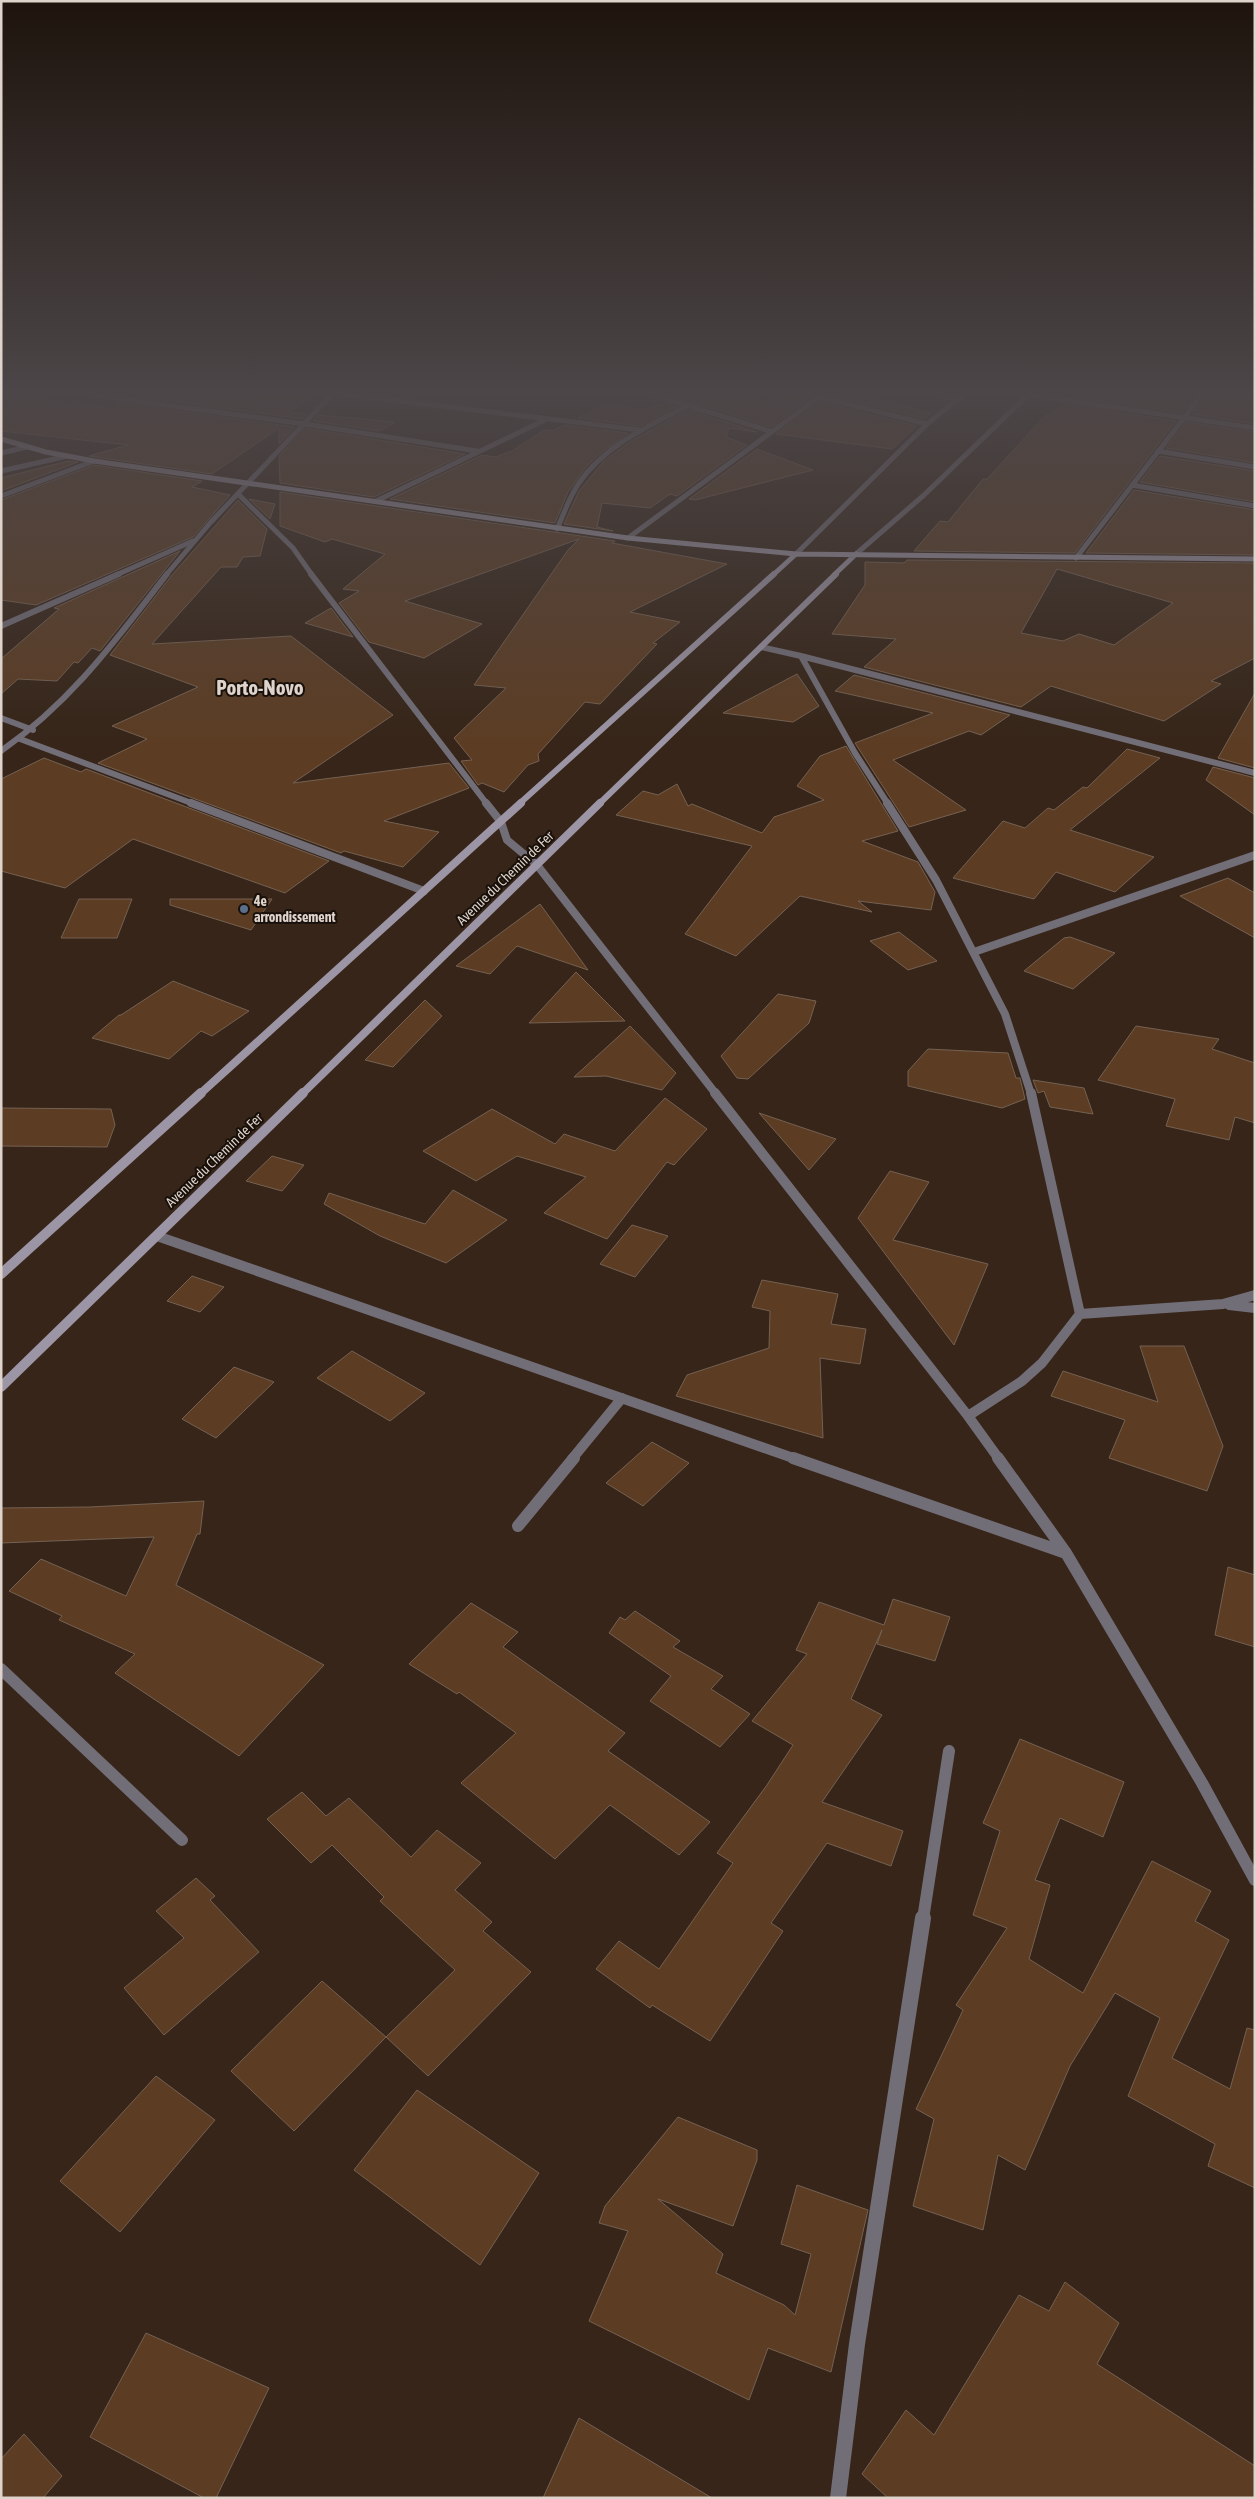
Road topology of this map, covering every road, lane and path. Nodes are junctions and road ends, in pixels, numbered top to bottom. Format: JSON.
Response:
{"nodes":[{"id":1,"x":224,"y":509,"type":"edge"},
{"id":2,"x":253,"y":509,"type":"edge"},
{"id":3,"x":427,"y":509,"type":"edge"},
{"id":4,"x":566,"y":509,"type":"edge"},
{"id":5,"x":667,"y":509,"type":"edge"},
{"id":6,"x":842,"y":509,"type":"edge"},
{"id":7,"x":908,"y":509,"type":"edge"},
{"id":8,"x":1114,"y":509,"type":"edge"},
{"id":9,"x":557,"y":528,"type":"junction"},
{"id":10,"x":628,"y":538,"type":"junction"},
{"id":11,"x":193,"y":542,"type":"junction"},
{"id":12,"x":796,"y":554,"type":"junction"},
{"id":13,"x":856,"y":554,"type":"junction"},
{"id":14,"x":1076,"y":558,"type":"junction"},
{"id":15,"x":1255,"y":559,"type":"edge"},
{"id":16,"x":1,"y":626,"type":"edge"},
{"id":17,"x":761,"y":647,"type":"junction"},
{"id":18,"x":800,"y":656,"type":"junction"},
{"id":19,"x":1,"y":718,"type":"edge"},
{"id":20,"x":33,"y":730,"type":"junction"},
{"id":21,"x":20,"y":739,"type":"junction"},
{"id":22,"x":1,"y":751,"type":"edge"},
{"id":23,"x":1255,"y":773,"type":"edge"},
{"id":24,"x":501,"y":822,"type":"junction"},
{"id":25,"x":1255,"y":855,"type":"edge"},
{"id":26,"x":537,"y":865,"type":"junction"},
{"id":27,"x":424,"y":891,"type":"junction"},
{"id":28,"x":974,"y":952,"type":"junction"},
{"id":29,"x":156,"y":1236,"type":"junction"},
{"id":30,"x":1,"y":1274,"type":"edge"},
{"id":31,"x":1255,"y":1295,"type":"edge"},
{"id":32,"x":1223,"y":1304,"type":"junction"},
{"id":33,"x":1255,"y":1308,"type":"edge"},
{"id":34,"x":1080,"y":1314,"type":"junction"},
{"id":35,"x":1,"y":1386,"type":"edge"},
{"id":36,"x":622,"y":1398,"type":"junction"},
{"id":37,"x":968,"y":1416,"type":"junction"},
{"id":38,"x":518,"y":1526,"type":"dead end"},
{"id":39,"x":1066,"y":1553,"type":"junction"},
{"id":40,"x":1,"y":1669,"type":"edge"},
{"id":41,"x":949,"y":1751,"type":"dead end"},
{"id":42,"x":182,"y":1840,"type":"dead end"},
{"id":43,"x":1255,"y":1880,"type":"edge"},
{"id":44,"x":838,"y":2498,"type":"edge"}],
"edges":[{"from":1,"to":11,"type":"street"},
{"from":2,"to":24,"type":"street"},
{"from":3,"to":9,"type":"main road"},
{"from":4,"to":9,"type":"street"},
{"from":5,"to":10,"type":"street"},
{"from":6,"to":12,"type":"street"},
{"from":7,"to":13,"type":"street","name":"Avenue du Chemin de Fer"},
{"from":8,"to":14,"type":"street"},
{"from":9,"to":10,"type":"main road"},
{"from":10,"to":12,"type":"main road"},
{"from":11,"to":16,"type":"street"},
{"from":11,"to":20,"type":"street"},
{"from":12,"to":13,"type":"main road"},
{"from":12,"to":24,"type":"main road"},
{"from":13,"to":14,"type":"main road"},
{"from":13,"to":17,"type":"main road","name":"Avenue du Chemin de Fer"},
{"from":14,"to":15,"type":"main road"},
{"from":17,"to":18,"type":"street"},
{"from":17,"to":26,"type":"main road","name":"Avenue du Chemin de Fer"},
{"from":18,"to":23,"type":"street"},
{"from":18,"to":28,"type":"street"},
{"from":19,"to":20,"type":"street"},
{"from":20,"to":21,"type":"street"},
{"from":21,"to":22,"type":"street"},
{"from":21,"to":27,"type":"street"},
{"from":24,"to":26,"type":"street"},
{"from":24,"to":27,"type":"main road"},
{"from":25,"to":28,"type":"street"},
{"from":26,"to":29,"type":"main road","name":"Avenue du Chemin de Fer"},
{"from":26,"to":37,"type":"street"},
{"from":27,"to":30,"type":"main road"},
{"from":28,"to":34,"type":"street"},
{"from":29,"to":35,"type":"main road","name":"Avenue du Chemin de Fer"},
{"from":29,"to":36,"type":"street"},
{"from":31,"to":32,"type":"street"},
{"from":32,"to":33,"type":"street"},
{"from":32,"to":34,"type":"street"},
{"from":34,"to":37,"type":"street"},
{"from":36,"to":38,"type":"street"},
{"from":36,"to":39,"type":"street"},
{"from":37,"to":39,"type":"street"},
{"from":39,"to":43,"type":"street"},
{"from":40,"to":42,"type":"street"},
{"from":41,"to":44,"type":"street"}]}
